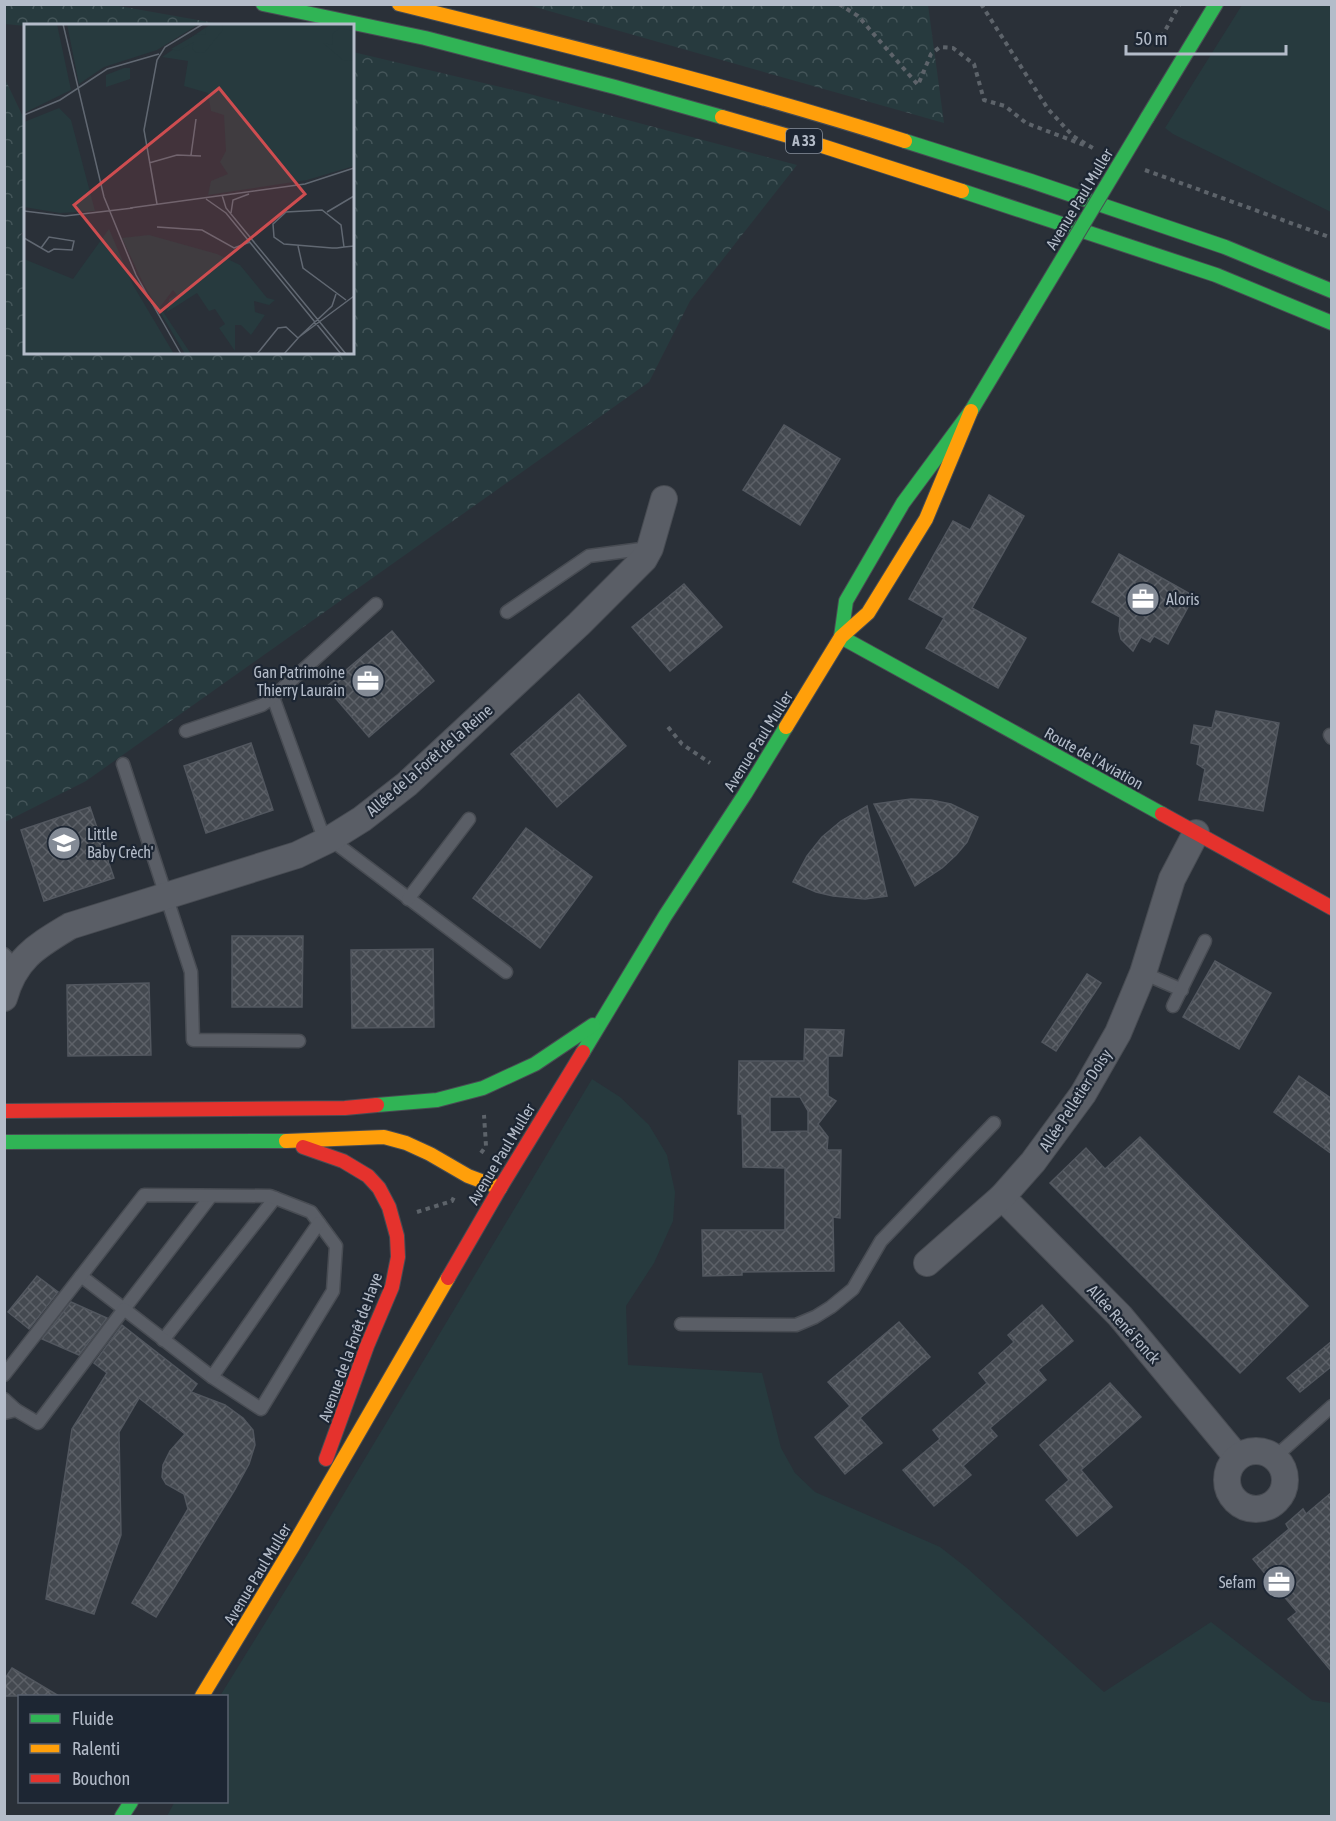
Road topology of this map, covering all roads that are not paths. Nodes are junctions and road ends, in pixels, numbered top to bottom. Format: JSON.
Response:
{"nodes":[{"id":1,"x":263,"y":4,"type":"edge"},
{"id":2,"x":399,"y":4,"type":"edge"},
{"id":3,"x":1216,"y":4,"type":"edge"},
{"id":4,"x":1332,"y":291,"type":"edge"},
{"id":5,"x":1332,"y":323,"type":"edge"},
{"id":6,"x":971,"y":411,"type":"junction"},
{"id":7,"x":664,"y":499,"type":"dead end"},
{"id":8,"x":650,"y":548,"type":"junction"},
{"id":9,"x":376,"y":604,"type":"dead end"},
{"id":10,"x":507,"y":612,"type":"dead end"},
{"id":11,"x":841,"y":637,"type":"junction"},
{"id":12,"x":273,"y":697,"type":"junction"},
{"id":13,"x":186,"y":731,"type":"dead end"},
{"id":14,"x":123,"y":764,"type":"dead end"},
{"id":15,"x":469,"y":819,"type":"dead end"},
{"id":16,"x":1196,"y":833,"type":"junction"},
{"id":17,"x":328,"y":840,"type":"junction"},
{"id":18,"x":166,"y":896,"type":"junction"},
{"id":19,"x":408,"y":898,"type":"junction"},
{"id":20,"x":1332,"y":908,"type":"edge"},
{"id":21,"x":1205,"y":941,"type":"dead end"},
{"id":22,"x":11,"y":961,"type":"edge"},
{"id":23,"x":506,"y":972,"type":"dead end"},
{"id":24,"x":1143,"y":973,"type":"junction"},
{"id":25,"x":1182,"y":990,"type":"junction"},
{"id":26,"x":4,"y":998,"type":"edge"},
{"id":27,"x":1173,"y":1006,"type":"dead end"},
{"id":28,"x":602,"y":1019,"type":"junction"},
{"id":29,"x":299,"y":1041,"type":"dead end"},
{"id":30,"x":345,"y":1108,"type":"junction"},
{"id":31,"x":4,"y":1111,"type":"edge"},
{"id":32,"x":390,"y":1118,"type":"dead end"},
{"id":33,"x":993,"y":1123,"type":"dead end"},
{"id":34,"x":288,"y":1141,"type":"junction"},
{"id":35,"x":4,"y":1142,"type":"edge"},
{"id":36,"x":482,"y":1160,"type":"road end"},
{"id":37,"x":500,"y":1188,"type":"junction"},
{"id":38,"x":211,"y":1196,"type":"junction"},
{"id":39,"x":1002,"y":1197,"type":"junction"},
{"id":40,"x":275,"y":1198,"type":"junction"},
{"id":41,"x":319,"y":1223,"type":"junction"},
{"id":42,"x":927,"y":1263,"type":"dead end"},
{"id":43,"x":81,"y":1276,"type":"junction"},
{"id":44,"x":124,"y":1309,"type":"junction"},
{"id":45,"x":681,"y":1324,"type":"dead end"},
{"id":46,"x":163,"y":1340,"type":"junction"},
{"id":47,"x":4,"y":1375,"type":"edge"},
{"id":48,"x":212,"y":1377,"type":"junction"},
{"id":49,"x":4,"y":1399,"type":"edge"},
{"id":50,"x":1332,"y":1406,"type":"edge"},
{"id":51,"x":10,"y":1412,"type":"edge"},
{"id":52,"x":1237,"y":1457,"type":"junction"},
{"id":53,"x":1275,"y":1457,"type":"junction"},
{"id":54,"x":293,"y":1546,"type":"junction"},
{"id":55,"x":203,"y":1695,"type":"edge"},
{"id":56,"x":130,"y":1803,"type":"edge"},
{"id":57,"x":122,"y":1816,"type":"edge"}],
"edges":[{"from":1,"to":5,"type":"main road","number":"A 33"},
{"from":2,"to":4,"type":"main road","number":"A 33"},
{"from":3,"to":6,"type":"main road","name":"Avenue Paul Muller","bridge":true},
{"from":6,"to":11,"type":"main road","name":"Avenue Paul Muller"},
{"from":6,"to":11,"type":"main road","name":"Avenue Paul Muller"},
{"from":7,"to":8,"type":"street","name":"Allée de la Forêt de la Reine"},
{"from":8,"to":10,"type":"lane"},
{"from":8,"to":17,"type":"street","name":"Allée de la Forêt de la Reine"},
{"from":9,"to":12,"type":"lane"},
{"from":11,"to":16,"type":"main road","name":"Route de l'Aviation"},
{"from":11,"to":28,"type":"main road","name":"Avenue Paul Muller"},
{"from":12,"to":13,"type":"lane"},
{"from":12,"to":17,"type":"lane"},
{"from":14,"to":18,"type":"lane"},
{"from":15,"to":19,"type":"lane"},
{"from":16,"to":20,"type":"main road","name":"Route de l'Aviation"},
{"from":16,"to":24,"type":"street","name":"Allée Pelletier Doisy"},
{"from":17,"to":18,"type":"street","name":"Allée de la Forêt de la Reine"},
{"from":17,"to":19,"type":"lane"},
{"from":18,"to":22,"type":"street","name":"Allée de la Forêt de la Reine"},
{"from":18,"to":29,"type":"lane"},
{"from":19,"to":23,"type":"lane"},
{"from":21,"to":25,"type":"lane"},
{"from":22,"to":26,"type":"street","name":"Allée de la Forêt de la Reine"},
{"from":24,"to":25,"type":"lane"},
{"from":24,"to":39,"type":"street","name":"Allée Pelletier Doisy"},
{"from":25,"to":27,"type":"lane"},
{"from":28,"to":30,"type":"main road"},
{"from":28,"to":37,"type":"main road","name":"Avenue Paul Muller"},
{"from":30,"to":31,"type":"main road"},
{"from":30,"to":32,"type":"main road"},
{"from":33,"to":45,"type":"lane"},
{"from":34,"to":35,"type":"main road","name":"Avenue de la Forêt de Haye"},
{"from":34,"to":37,"type":"main road","name":"Avenue de la Forêt de Haye"},
{"from":34,"to":54,"type":"main road","name":"Avenue de la Forêt de Haye"},
{"from":36,"to":37,"type":"main road"},
{"from":37,"to":54,"type":"main road","name":"Avenue Paul Muller"},
{"from":38,"to":40,"type":"lane"},
{"from":38,"to":43,"type":"lane"},
{"from":38,"to":44,"type":"lane"},
{"from":39,"to":42,"type":"street","name":"Allée Pelletier Doisy"},
{"from":39,"to":52,"type":"street","name":"Allée René Fonck"},
{"from":40,"to":41,"type":"lane"},
{"from":40,"to":46,"type":"lane"},
{"from":41,"to":48,"type":"lane"},
{"from":41,"to":48,"type":"lane"},
{"from":43,"to":44,"type":"lane"},
{"from":43,"to":47,"type":"lane"},
{"from":44,"to":46,"type":"lane"},
{"from":44,"to":51,"type":"lane"},
{"from":46,"to":48,"type":"lane"},
{"from":49,"to":51,"type":"lane"},
{"from":50,"to":53,"type":"lane"},
{"from":52,"to":53,"type":"street"},
{"from":52,"to":53,"type":"street"},
{"from":54,"to":55,"type":"main road","name":"Avenue Paul Muller"},
{"from":56,"to":57,"type":"main road"}]}
